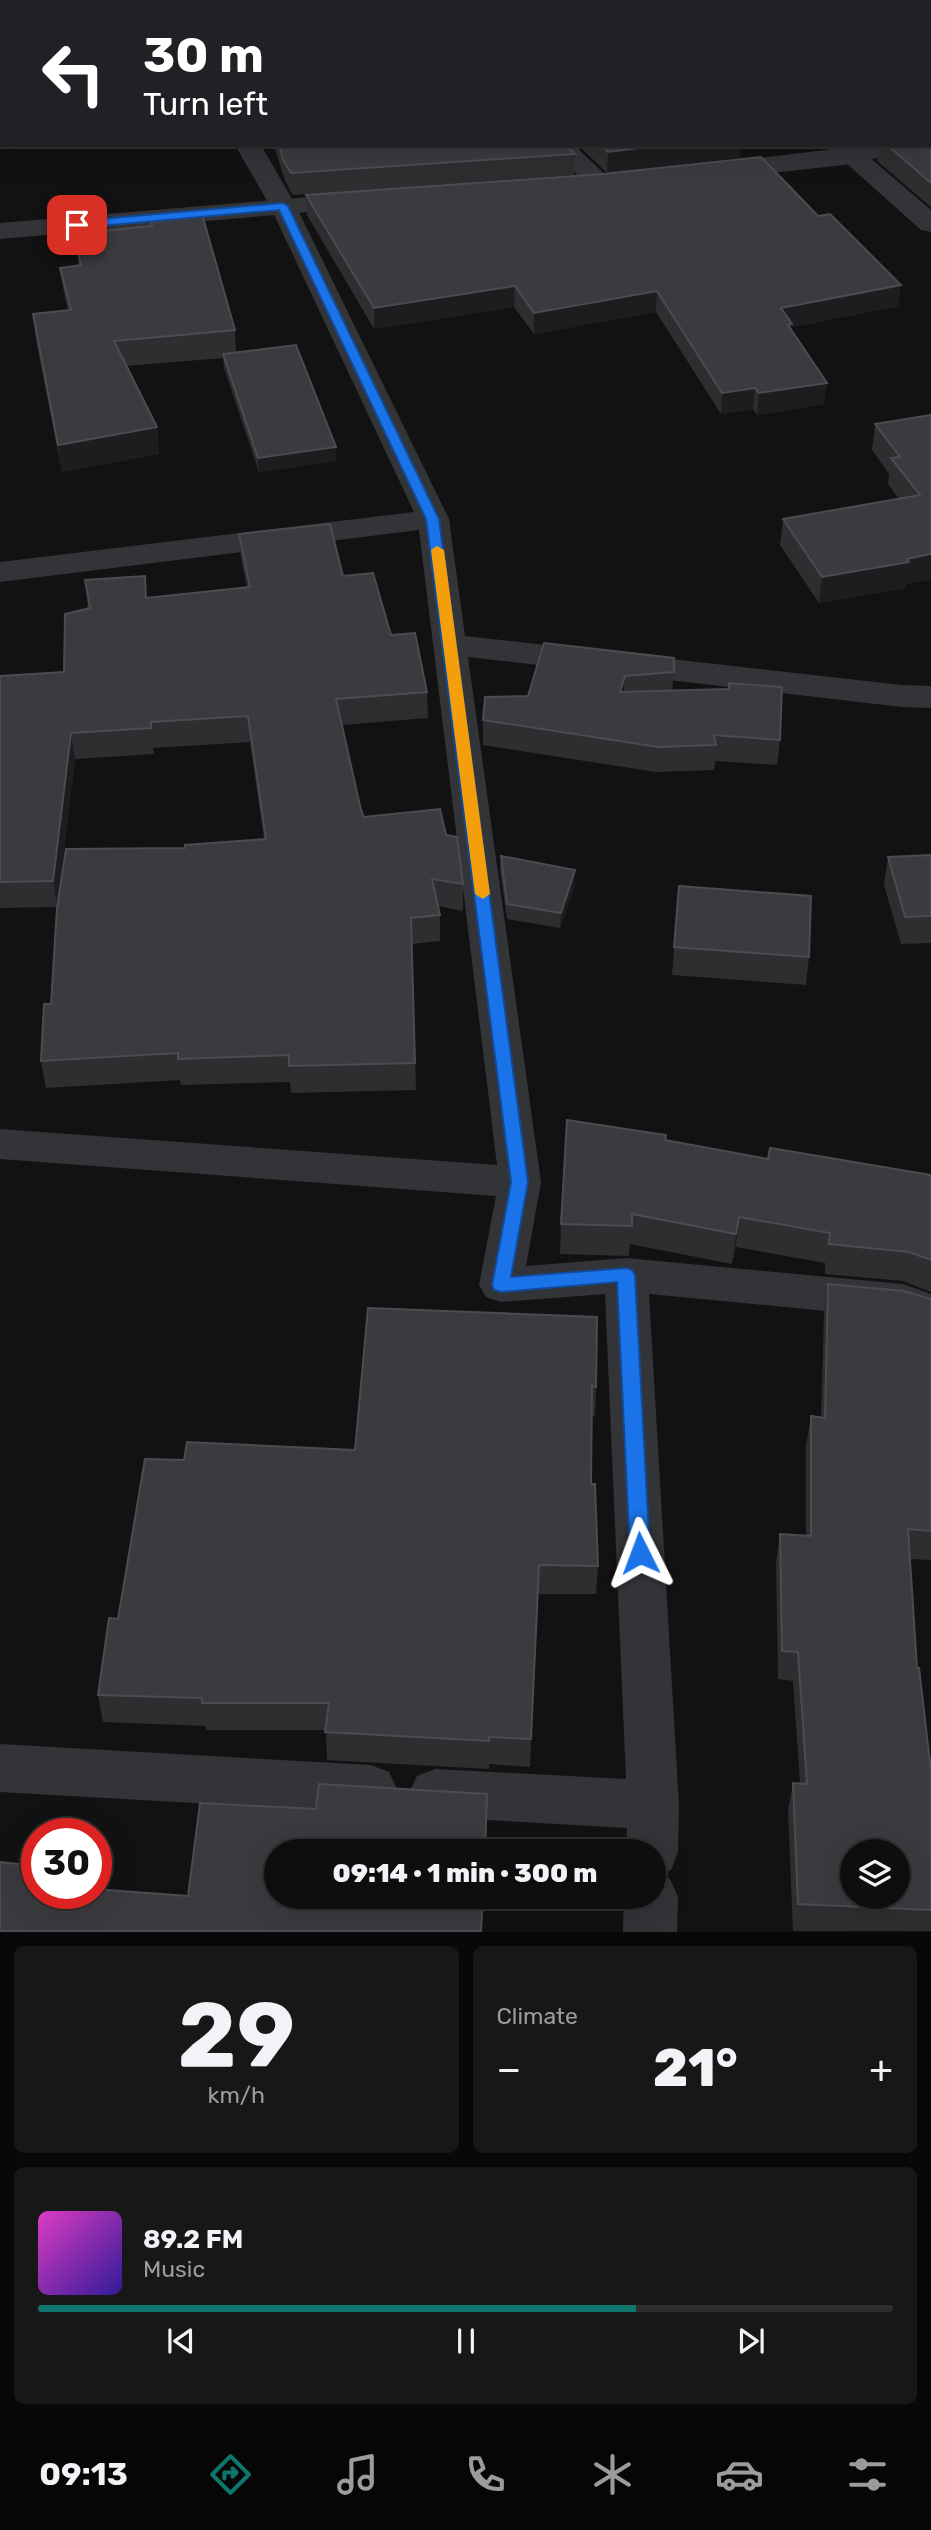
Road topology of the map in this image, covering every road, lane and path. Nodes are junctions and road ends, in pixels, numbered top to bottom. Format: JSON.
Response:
{"nodes":[{"id":1,"x":249,"y":147,"type":"edge"},
{"id":2,"x":561,"y":147,"type":"edge"},
{"id":3,"x":891,"y":147,"type":"edge"},
{"id":4,"x":853,"y":156,"type":"junction"},
{"id":5,"x":700,"y":173,"type":"edge"},
{"id":6,"x":630,"y":181,"type":"edge"},
{"id":7,"x":602,"y":184,"type":"junction"},
{"id":8,"x":575,"y":186,"type":"edge"},
{"id":9,"x":380,"y":200,"type":"edge"},
{"id":10,"x":283,"y":206,"type":"junction"},
{"id":11,"x":931,"y":224,"type":"edge"},
{"id":12,"x":0,"y":232,"type":"edge"},
{"id":13,"x":433,"y":519,"type":"junction"},
{"id":14,"x":0,"y":572,"type":"edge"},
{"id":15,"x":451,"y":645,"type":"junction"},
{"id":16,"x":931,"y":697,"type":"edge"},
{"id":17,"x":0,"y":1144,"type":"edge"},
{"id":18,"x":520,"y":1182,"type":"junction"},
{"id":19,"x":626,"y":1275,"type":"junction"},
{"id":20,"x":931,"y":1312,"type":"edge"},
{"id":21,"x":0,"y":1768,"type":"edge"},
{"id":22,"x":652,"y":1828,"type":"edge"},
{"id":23,"x":651,"y":1909,"type":"edge"},
{"id":24,"x":650,"y":1931,"type":"edge"}],
"edges":[{"from":1,"to":10,"type":"street"},
{"from":2,"to":7,"type":"street"},
{"from":3,"to":4,"type":"street"},
{"from":4,"to":5,"type":"street"},
{"from":4,"to":11,"type":"street"},
{"from":6,"to":7,"type":"street"},
{"from":7,"to":8,"type":"street"},
{"from":9,"to":10,"type":"street"},
{"from":10,"to":12,"type":"street"},
{"from":10,"to":13,"type":"street"},
{"from":13,"to":14,"type":"street"},
{"from":13,"to":15,"type":"street"},
{"from":15,"to":16,"type":"street"},
{"from":15,"to":18,"type":"street"},
{"from":17,"to":18,"type":"street"},
{"from":18,"to":19,"type":"street"},
{"from":19,"to":20,"type":"street"},
{"from":19,"to":22,"type":"street"},
{"from":21,"to":22,"type":"street"},
{"from":23,"to":24,"type":"street"}]}
